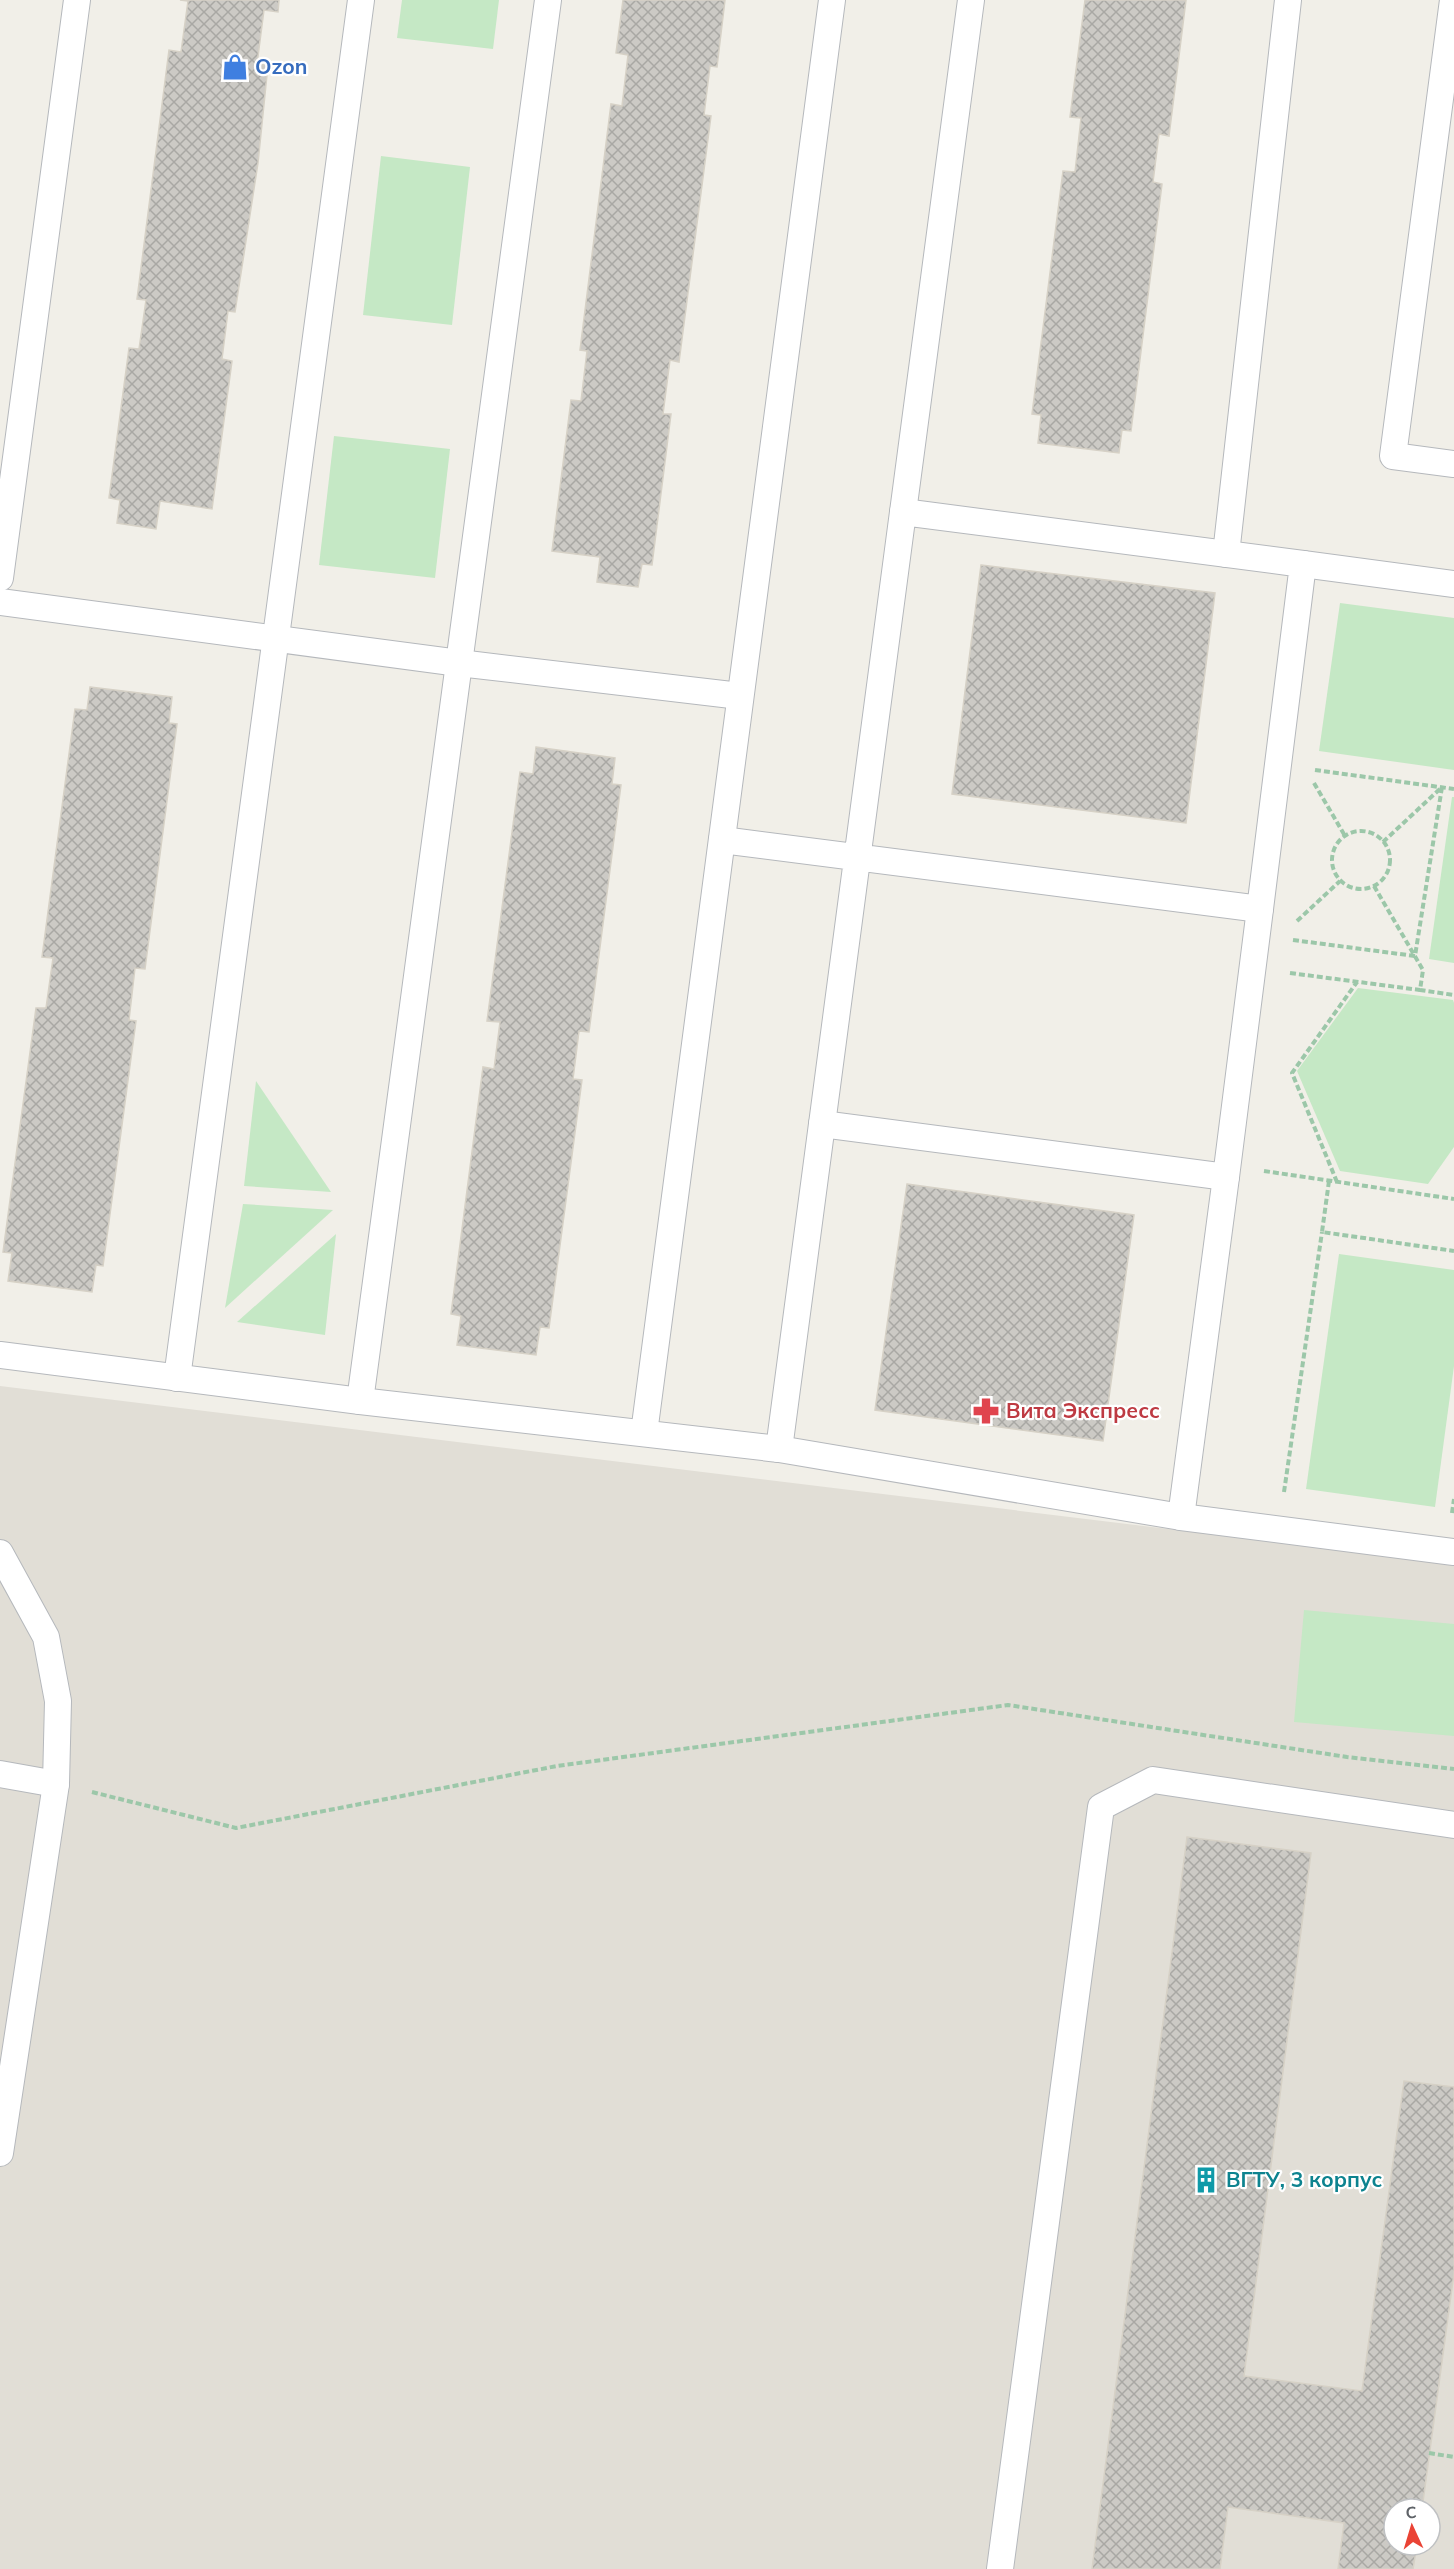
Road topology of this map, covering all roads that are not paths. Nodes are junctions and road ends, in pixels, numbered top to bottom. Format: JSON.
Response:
{"nodes":[{"id":1,"x":77,"y":0,"type":"edge"},
{"id":2,"x":361,"y":0,"type":"edge"},
{"id":3,"x":548,"y":0,"type":"edge"},
{"id":4,"x":832,"y":0,"type":"edge"},
{"id":5,"x":971,"y":0,"type":"edge"},
{"id":6,"x":1288,"y":0,"type":"edge"},
{"id":7,"x":1453,"y":0,"type":"edge"},
{"id":8,"x":1454,"y":464,"type":"edge"},
{"id":9,"x":903,"y":512,"type":"junction"},
{"id":10,"x":1226,"y":554,"type":"junction"},
{"id":11,"x":1303,"y":564,"type":"junction"},
{"id":12,"x":0,"y":578,"type":"edge"},
{"id":13,"x":1454,"y":584,"type":"edge"},
{"id":14,"x":0,"y":602,"type":"edge"},
{"id":15,"x":276,"y":639,"type":"junction"},
{"id":16,"x":459,"y":663,"type":"junction"},
{"id":17,"x":740,"y":696,"type":"junction"},
{"id":18,"x":722,"y":840,"type":"junction"},
{"id":19,"x":857,"y":858,"type":"junction"},
{"id":20,"x":1260,"y":909,"type":"junction"},
{"id":21,"x":822,"y":1124,"type":"junction"},
{"id":22,"x":1227,"y":1172,"type":"junction"},
{"id":23,"x":0,"y":1355,"type":"edge"},
{"id":24,"x":177,"y":1378,"type":"junction"},
{"id":25,"x":360,"y":1401,"type":"junction"},
{"id":26,"x":644,"y":1433,"type":"junction"},
{"id":27,"x":780,"y":1449,"type":"junction"},
{"id":28,"x":1182,"y":1517,"type":"junction"},
{"id":29,"x":1454,"y":1552,"type":"edge"},
{"id":30,"x":0,"y":1553,"type":"edge"},
{"id":31,"x":0,"y":1774,"type":"edge"},
{"id":32,"x":56,"y":1784,"type":"junction"},
{"id":33,"x":1454,"y":1825,"type":"edge"},
{"id":34,"x":0,"y":2153,"type":"edge"},
{"id":35,"x":1000,"y":2569,"type":"edge"}],
"edges":[{"from":1,"to":12,"type":"lane"},
{"from":2,"to":15,"type":"lane"},
{"from":3,"to":16,"type":"lane"},
{"from":4,"to":17,"type":"lane"},
{"from":5,"to":9,"type":"lane"},
{"from":6,"to":10,"type":"lane"},
{"from":7,"to":8,"type":"lane"},
{"from":9,"to":10,"type":"lane"},
{"from":9,"to":19,"type":"lane"},
{"from":10,"to":11,"type":"lane"},
{"from":11,"to":13,"type":"lane"},
{"from":11,"to":20,"type":"lane"},
{"from":14,"to":15,"type":"lane"},
{"from":15,"to":16,"type":"lane"},
{"from":15,"to":24,"type":"lane"},
{"from":16,"to":17,"type":"lane"},
{"from":16,"to":25,"type":"lane"},
{"from":17,"to":18,"type":"lane"},
{"from":18,"to":19,"type":"lane"},
{"from":18,"to":26,"type":"lane"},
{"from":19,"to":20,"type":"lane"},
{"from":19,"to":21,"type":"lane"},
{"from":20,"to":22,"type":"lane"},
{"from":21,"to":22,"type":"lane"},
{"from":21,"to":27,"type":"lane"},
{"from":22,"to":28,"type":"lane"},
{"from":23,"to":24,"type":"lane"},
{"from":24,"to":25,"type":"lane"},
{"from":25,"to":26,"type":"lane"},
{"from":26,"to":27,"type":"lane"},
{"from":27,"to":28,"type":"lane"},
{"from":28,"to":29,"type":"lane"},
{"from":30,"to":32,"type":"lane"},
{"from":31,"to":32,"type":"lane"},
{"from":32,"to":34,"type":"lane"},
{"from":33,"to":35,"type":"lane"}]}
